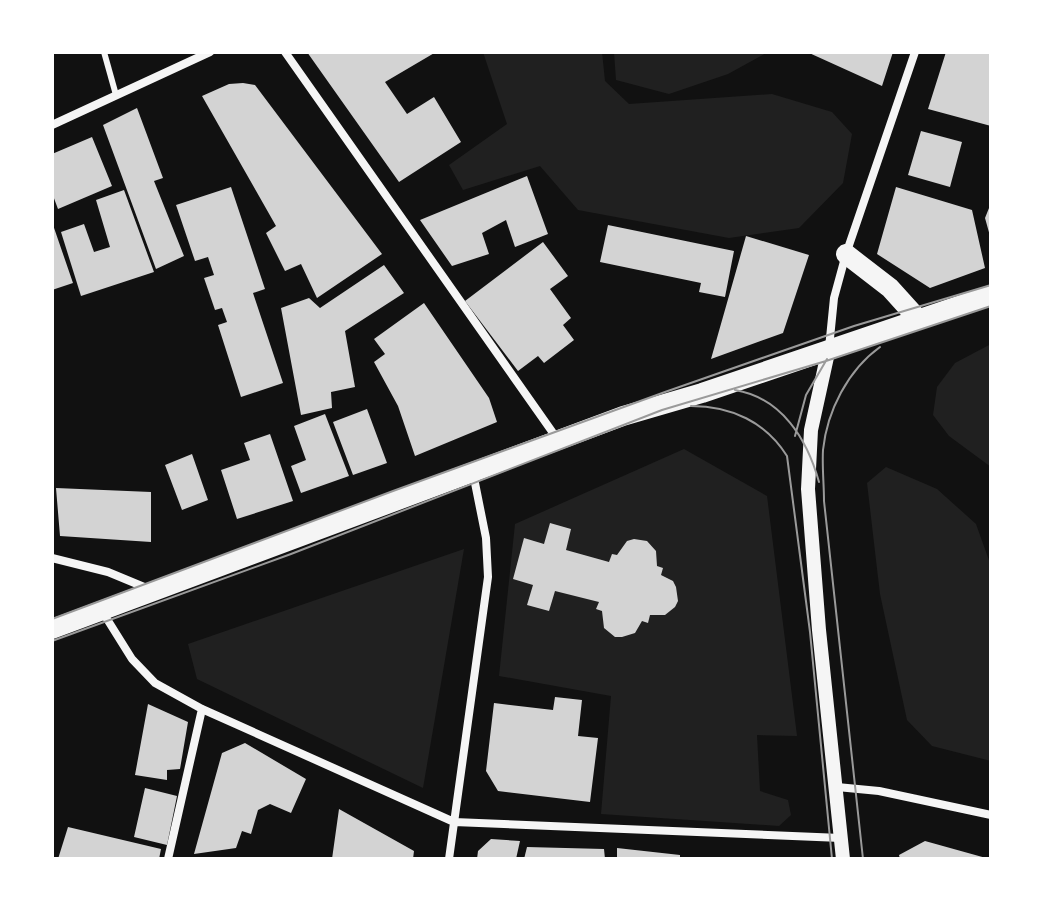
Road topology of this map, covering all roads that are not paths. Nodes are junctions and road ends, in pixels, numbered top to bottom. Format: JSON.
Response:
{"nodes":[{"id":1,"x":104,"y":52,"type":"edge"},
{"id":2,"x":210,"y":52,"type":"edge"},
{"id":3,"x":285,"y":52,"type":"edge"},
{"id":4,"x":915,"y":52,"type":"edge"},
{"id":5,"x":116,"y":95,"type":"junction"},
{"id":6,"x":52,"y":125,"type":"edge"},
{"id":7,"x":846,"y":254,"type":"junction"},
{"id":8,"x":991,"y":295,"type":"edge"},
{"id":9,"x":918,"y":319,"type":"junction"},
{"id":10,"x":829,"y":348,"type":"junction"},
{"id":11,"x":558,"y":440,"type":"junction"},
{"id":12,"x":473,"y":472,"type":"junction"},
{"id":13,"x":52,"y":558,"type":"edge"},
{"id":14,"x":153,"y":591,"type":"junction"},
{"id":15,"x":101,"y":610,"type":"junction"},
{"id":16,"x":52,"y":629,"type":"edge"},
{"id":17,"x":202,"y":709,"type":"junction"},
{"id":18,"x":837,"y":787,"type":"junction"},
{"id":19,"x":991,"y":815,"type":"edge"},
{"id":20,"x":454,"y":822,"type":"junction"},
{"id":21,"x":841,"y":838,"type":"junction"},
{"id":22,"x":168,"y":859,"type":"edge"},
{"id":23,"x":449,"y":859,"type":"edge"},
{"id":24,"x":843,"y":859,"type":"edge"}],
"edges":[{"from":1,"to":5,"type":"lane"},
{"from":2,"to":5,"type":"street"},
{"from":3,"to":11,"type":"street"},
{"from":4,"to":7,"type":"street"},
{"from":5,"to":6,"type":"street"},
{"from":7,"to":9,"type":"main road"},
{"from":7,"to":10,"type":"street"},
{"from":8,"to":9,"type":"main road"},
{"from":9,"to":10,"type":"main road"},
{"from":10,"to":11,"type":"main road"},
{"from":10,"to":18,"type":"street"},
{"from":11,"to":12,"type":"main road"},
{"from":12,"to":14,"type":"main road"},
{"from":12,"to":20,"type":"street"},
{"from":13,"to":14,"type":"street"},
{"from":14,"to":15,"type":"main road"},
{"from":15,"to":16,"type":"main road"},
{"from":15,"to":17,"type":"street"},
{"from":17,"to":20,"type":"street"},
{"from":17,"to":22,"type":"street"},
{"from":18,"to":19,"type":"street"},
{"from":18,"to":21,"type":"street"},
{"from":20,"to":21,"type":"street"},
{"from":20,"to":23,"type":"street"},
{"from":21,"to":24,"type":"street"}]}
